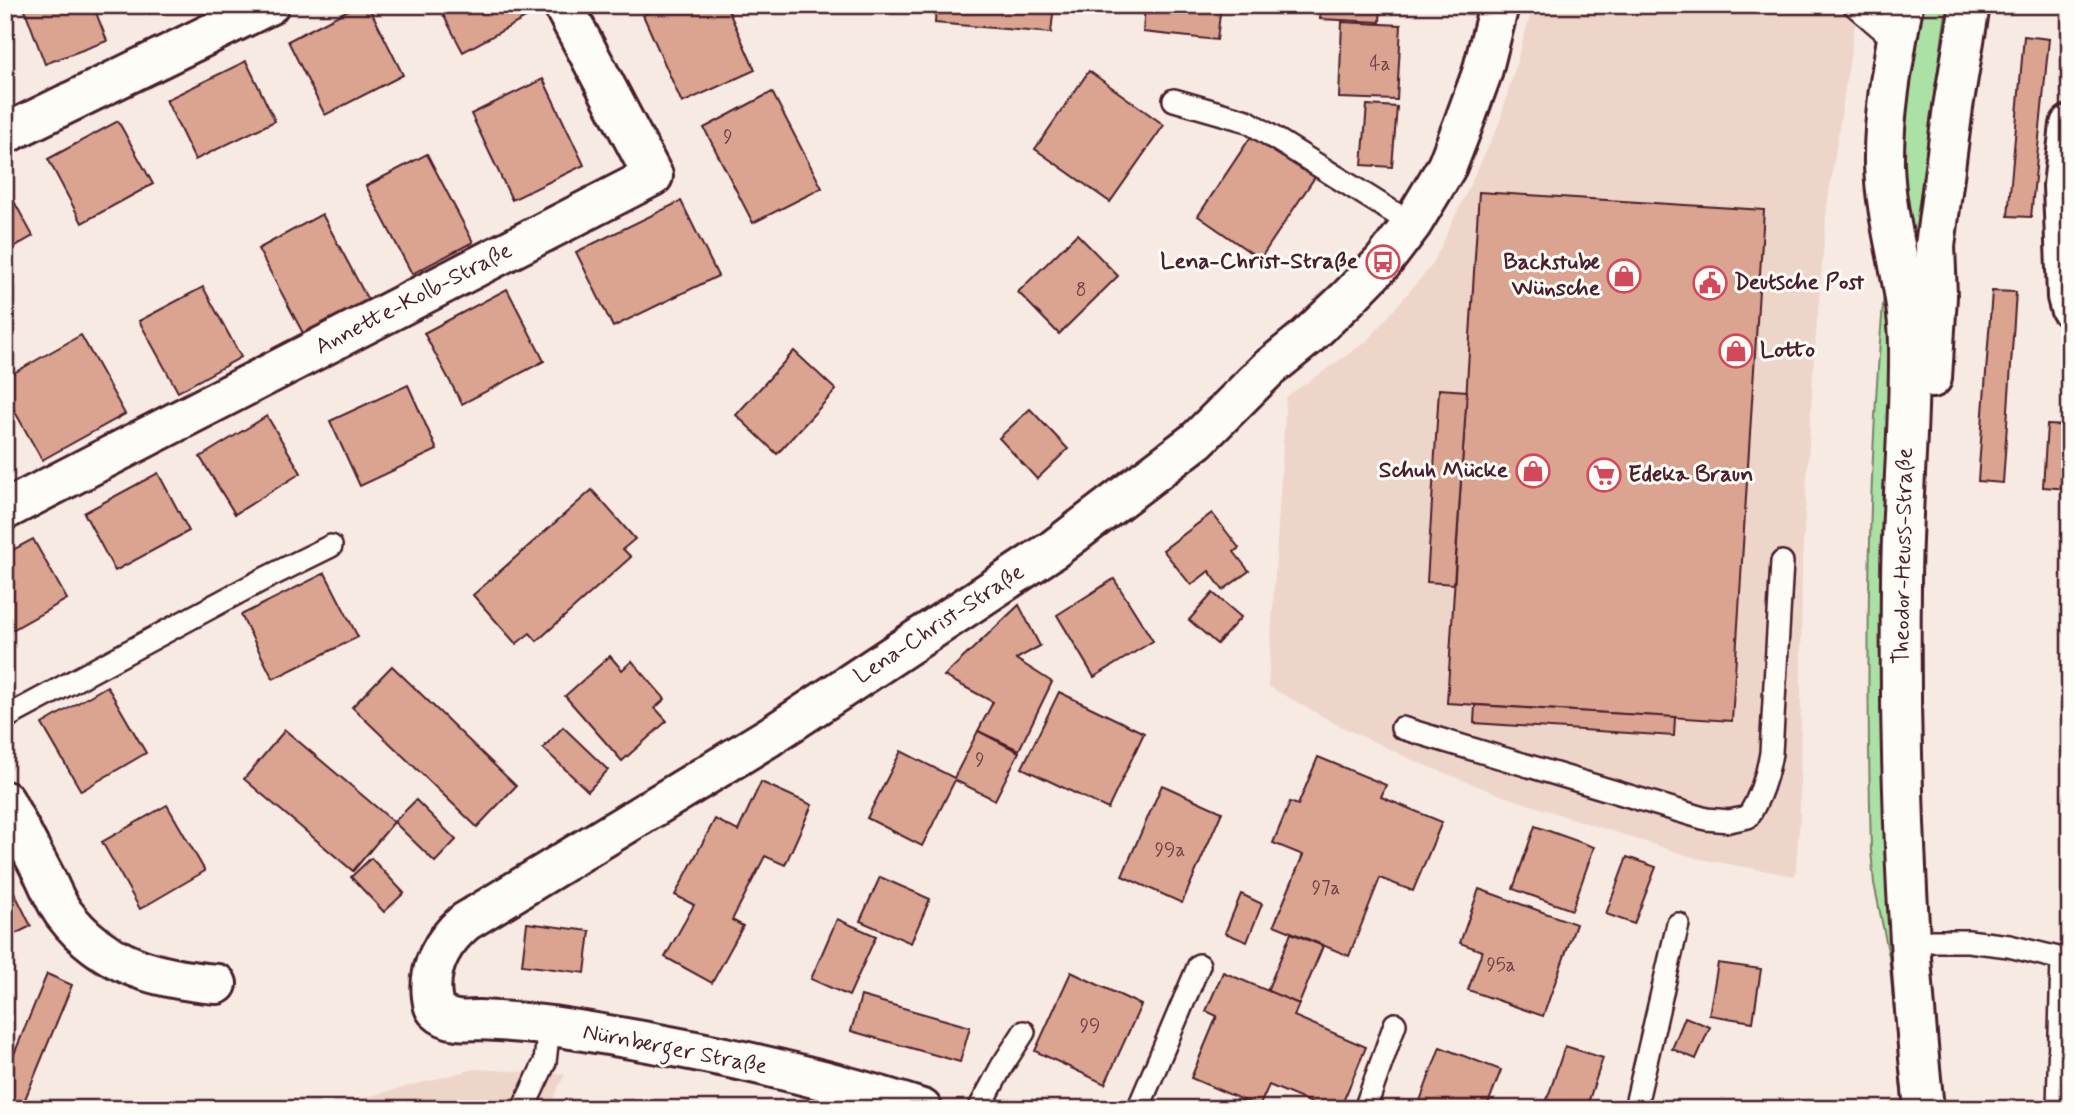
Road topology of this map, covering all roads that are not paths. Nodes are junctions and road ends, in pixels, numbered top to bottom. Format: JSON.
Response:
{"nodes":[{"id":1,"x":269,"y":5,"type":"edge"},
{"id":2,"x":563,"y":5,"type":"edge"},
{"id":3,"x":1499,"y":5,"type":"edge"},
{"id":4,"x":1854,"y":5,"type":"edge"},
{"id":5,"x":1903,"y":5,"type":"edge"},
{"id":6,"x":1970,"y":5,"type":"edge"},
{"id":7,"x":1897,"y":43,"type":"junction"},
{"id":8,"x":1174,"y":100,"type":"dead end"},
{"id":9,"x":2070,"y":125,"type":"edge"},
{"id":10,"x":5,"y":134,"type":"edge"},
{"id":11,"x":1412,"y":224,"type":"junction"},
{"id":12,"x":2070,"y":308,"type":"edge"},
{"id":13,"x":5,"y":510,"type":"edge"},
{"id":14,"x":331,"y":546,"type":"dead end"},
{"id":15,"x":1783,"y":562,"type":"dead end"},
{"id":16,"x":5,"y":718,"type":"edge"},
{"id":17,"x":1402,"y":728,"type":"dead end"},
{"id":18,"x":5,"y":801,"type":"edge"},
{"id":19,"x":1678,"y":924,"type":"dead end"},
{"id":20,"x":1931,"y":940,"type":"junction"},
{"id":21,"x":1199,"y":965,"type":"dead end"},
{"id":22,"x":217,"y":984,"type":"dead end"},
{"id":23,"x":433,"y":1000,"type":"joint"},
{"id":24,"x":1395,"y":1024,"type":"dead end"},
{"id":25,"x":549,"y":1026,"type":"junction"},
{"id":26,"x":1024,"y":1032,"type":"dead end"},
{"id":27,"x":523,"y":1109,"type":"edge"},
{"id":28,"x":922,"y":1109,"type":"edge"},
{"id":29,"x":979,"y":1109,"type":"edge"},
{"id":30,"x":1138,"y":1109,"type":"edge"},
{"id":31,"x":1365,"y":1109,"type":"edge"},
{"id":32,"x":1635,"y":1109,"type":"edge"},
{"id":33,"x":1924,"y":1109,"type":"edge"},
{"id":34,"x":1944,"y":1109,"type":"edge"},
{"id":35,"x":2058,"y":1109,"type":"edge"}],
"edges":[{"from":1,"to":10,"type":"street"},
{"from":2,"to":13,"type":"street","name":"Annette-Kolb-Straße"},
{"from":3,"to":11,"type":"street","name":"Lena-Christ-Straße"},
{"from":4,"to":7,"type":"lane"},
{"from":5,"to":7,"type":"street","name":"Theodor-Heuss-Straße"},
{"from":6,"to":20,"type":"street","name":"Theodor-Heuss-Straße"},
{"from":7,"to":33,"type":"street","name":"Theodor-Heuss-Straße"},
{"from":8,"to":11,"type":"lane"},
{"from":9,"to":12,"type":"street"},
{"from":11,"to":23,"type":"street","name":"Lena-Christ-Straße"},
{"from":14,"to":16,"type":"lane"},
{"from":15,"to":17,"type":"lane"},
{"from":18,"to":22,"type":"street"},
{"from":19,"to":32,"type":"lane"},
{"from":20,"to":34,"type":"street","name":"Theodor-Heuss-Straße"},
{"from":20,"to":35,"type":"lane"},
{"from":21,"to":30,"type":"lane"},
{"from":23,"to":25,"type":"street","name":"Nürnberger Straße"},
{"from":24,"to":31,"type":"lane"},
{"from":25,"to":27,"type":"lane"},
{"from":25,"to":28,"type":"street","name":"Nürnberger Straße"},
{"from":26,"to":29,"type":"lane"}]}
